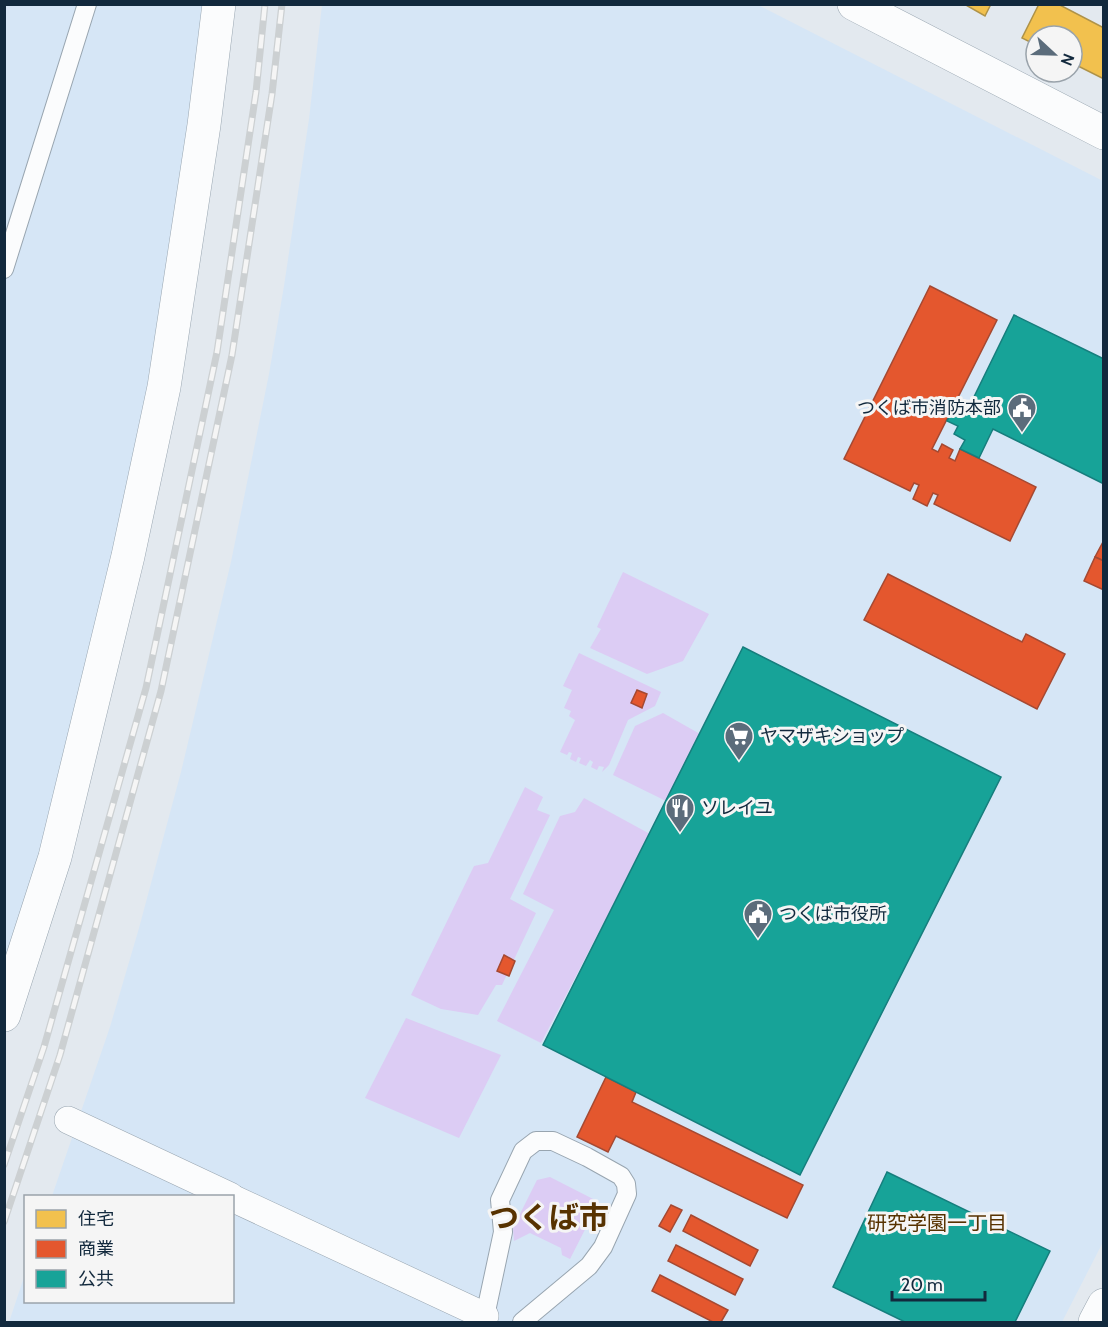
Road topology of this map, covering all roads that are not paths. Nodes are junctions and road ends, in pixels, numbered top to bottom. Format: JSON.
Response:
{"nodes":[{"id":1,"x":87,"y":4,"type":"edge"},
{"id":2,"x":219,"y":4,"type":"edge"},
{"id":3,"x":854,"y":4,"type":"edge"},
{"id":4,"x":1104,"y":133,"type":"edge"},
{"id":5,"x":4,"y":269,"type":"edge"},
{"id":6,"x":4,"y":1015,"type":"edge"},
{"id":7,"x":68,"y":1120,"type":"dead end"},
{"id":8,"x":227,"y":1195,"type":"edge"},
{"id":9,"x":234,"y":1198,"type":"edge"},
{"id":10,"x":1104,"y":1305,"type":"edge"},
{"id":11,"x":484,"y":1319,"type":"edge"},
{"id":12,"x":522,"y":1323,"type":"edge"},
{"id":13,"x":1095,"y":1323,"type":"edge"}],
"edges":[{"from":1,"to":5,"type":"lane"},
{"from":2,"to":6,"type":"street"},
{"from":3,"to":4,"type":"street"},
{"from":7,"to":8,"type":"street"},
{"from":9,"to":11,"type":"street"},
{"from":10,"to":13,"type":"street"},
{"from":11,"to":12,"type":"lane"}]}
